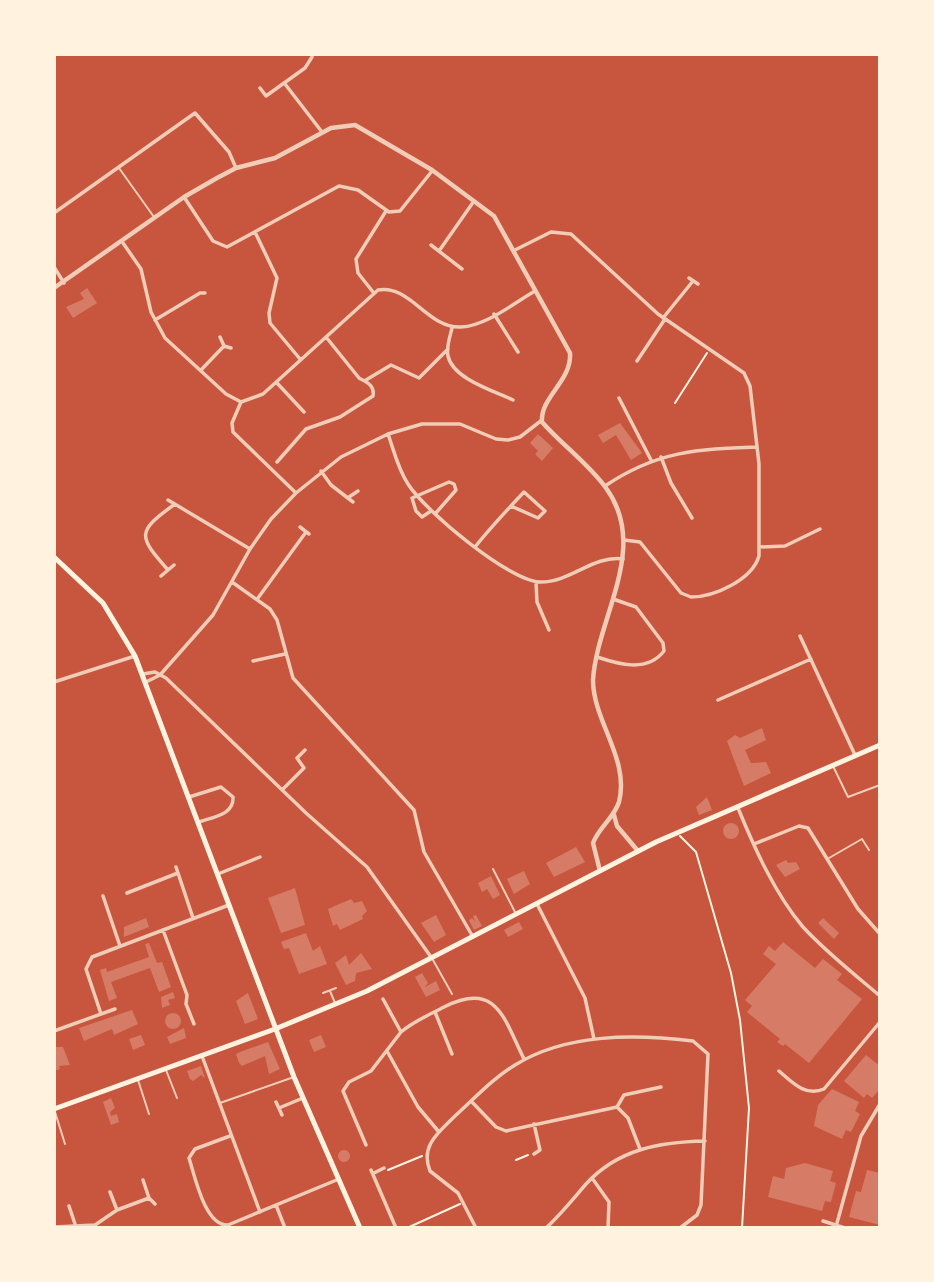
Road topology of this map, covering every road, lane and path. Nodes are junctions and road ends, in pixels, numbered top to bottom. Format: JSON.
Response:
{"nodes":[{"id":1,"x":312,"y":57,"type":"dead end"},
{"id":2,"x":284,"y":83,"type":"junction"},
{"id":3,"x":260,"y":88,"type":"dead end"},
{"id":4,"x":322,"y":132,"type":"junction"},
{"id":5,"x":118,"y":167,"type":"junction"},
{"id":6,"x":236,"y":168,"type":"junction"},
{"id":7,"x":432,"y":170,"type":"junction"},
{"id":8,"x":184,"y":197,"type":"junction"},
{"id":9,"x":475,"y":200,"type":"junction"},
{"id":10,"x":386,"y":211,"type":"junction"},
{"id":11,"x":54,"y":213,"type":"edge"},
{"id":12,"x":155,"y":218,"type":"junction"},
{"id":13,"x":255,"y":232,"type":"junction"},
{"id":14,"x":122,"y":243,"type":"junction"},
{"id":15,"x":431,"y":245,"type":"dead end"},
{"id":16,"x":515,"y":250,"type":"junction"},
{"id":17,"x":439,"y":251,"type":"junction"},
{"id":18,"x":54,"y":267,"type":"edge"},
{"id":19,"x":462,"y":269,"type":"dead end"},
{"id":20,"x":694,"y":281,"type":"dead end"},
{"id":21,"x":64,"y":283,"type":"junction"},
{"id":22,"x":200,"y":287,"type":"dead end"},
{"id":23,"x":54,"y":288,"type":"edge"},
{"id":24,"x":537,"y":290,"type":"junction"},
{"id":25,"x":374,"y":292,"type":"junction"},
{"id":26,"x":148,"y":302,"type":"junction"},
{"id":27,"x":142,"y":303,"type":"dead end"},
{"id":28,"x":494,"y":314,"type":"junction"},
{"id":29,"x":664,"y":319,"type":"junction"},
{"id":30,"x":154,"y":320,"type":"junction"},
{"id":31,"x":452,"y":327,"type":"junction"},
{"id":32,"x":220,"y":337,"type":"dead end"},
{"id":33,"x":326,"y":337,"type":"junction"},
{"id":34,"x":224,"y":346,"type":"junction"},
{"id":35,"x":231,"y":348,"type":"dead end"},
{"id":36,"x":448,"y":349,"type":"junction"},
{"id":37,"x":710,"y":349,"type":"junction"},
{"id":38,"x":518,"y":352,"type":"dead end"},
{"id":39,"x":300,"y":360,"type":"junction"},
{"id":40,"x":637,"y":361,"type":"dead end"},
{"id":41,"x":201,"y":371,"type":"junction"},
{"id":42,"x":366,"y":380,"type":"junction"},
{"id":43,"x":277,"y":382,"type":"junction"},
{"id":44,"x":619,"y":398,"type":"dead end"},
{"id":45,"x":513,"y":400,"type":"dead end"},
{"id":46,"x":303,"y":401,"type":"dead end"},
{"id":47,"x":240,"y":402,"type":"junction"},
{"id":48,"x":675,"y":403,"type":"dead end"},
{"id":49,"x":298,"y":405,"type":"junction"},
{"id":50,"x":304,"y":412,"type":"dead end"},
{"id":51,"x":542,"y":419,"type":"junction"},
{"id":52,"x":388,"y":434,"type":"junction"},
{"id":53,"x":757,"y":447,"type":"junction"},
{"id":54,"x":284,"y":454,"type":"junction"},
{"id":55,"x":661,"y":457,"type":"junction"},
{"id":56,"x":289,"y":458,"type":"dead end"},
{"id":57,"x":651,"y":460,"type":"junction"},
{"id":58,"x":277,"y":463,"type":"dead end"},
{"id":59,"x":321,"y":471,"type":"junction"},
{"id":60,"x":605,"y":486,"type":"junction"},
{"id":61,"x":358,"y":491,"type":"dead end"},
{"id":62,"x":296,"y":493,"type":"junction"},
{"id":63,"x":415,"y":495,"type":"junction"},
{"id":64,"x":349,"y":497,"type":"junction"},
{"id":65,"x":168,"y":500,"type":"dead end"},
{"id":66,"x":353,"y":502,"type":"dead end"},
{"id":67,"x":175,"y":504,"type":"junction"},
{"id":68,"x":511,"y":506,"type":"junction"},
{"id":69,"x":433,"y":512,"type":"junction"},
{"id":70,"x":692,"y":518,"type":"dead end"},
{"id":71,"x":300,"y":527,"type":"dead end"},
{"id":72,"x":820,"y":529,"type":"dead end"},
{"id":73,"x":624,"y":540,"type":"junction"},
{"id":74,"x":475,"y":547,"type":"junction"},
{"id":75,"x":759,"y":547,"type":"junction"},
{"id":76,"x":250,"y":549,"type":"junction"},
{"id":77,"x":54,"y":558,"type":"edge"},
{"id":78,"x":623,"y":559,"type":"junction"},
{"id":79,"x":174,"y":565,"type":"dead end"},
{"id":80,"x":168,"y":570,"type":"junction"},
{"id":81,"x":161,"y":576,"type":"dead end"},
{"id":82,"x":232,"y":582,"type":"junction"},
{"id":83,"x":536,"y":582,"type":"junction"},
{"id":84,"x":258,"y":598,"type":"junction"},
{"id":85,"x":613,"y":598,"type":"junction"},
{"id":86,"x":544,"y":620,"type":"junction"},
{"id":87,"x":537,"y":623,"type":"dead end"},
{"id":88,"x":549,"y":630,"type":"dead end"},
{"id":89,"x":800,"y":636,"type":"dead end"},
{"id":90,"x":285,"y":654,"type":"junction"},
{"id":91,"x":135,"y":656,"type":"junction"},
{"id":92,"x":597,"y":657,"type":"junction"},
{"id":93,"x":811,"y":659,"type":"junction"},
{"id":94,"x":253,"y":661,"type":"dead end"},
{"id":95,"x":143,"y":674,"type":"junction"},
{"id":96,"x":160,"y":675,"type":"junction"},
{"id":97,"x":54,"y":682,"type":"edge"},
{"id":98,"x":146,"y":682,"type":"junction"},
{"id":99,"x":718,"y":700,"type":"dead end"},
{"id":100,"x":880,"y":745,"type":"edge"},
{"id":101,"x":305,"y":750,"type":"dead end"},
{"id":102,"x":855,"y":756,"type":"junction"},
{"id":103,"x":833,"y":766,"type":"junction"},
{"id":104,"x":880,"y":785,"type":"edge"},
{"id":105,"x":282,"y":790,"type":"junction"},
{"id":106,"x":189,"y":797,"type":"junction"},
{"id":107,"x":738,"y":806,"type":"junction"},
{"id":108,"x":614,"y":814,"type":"junction"},
{"id":109,"x":199,"y":822,"type":"junction"},
{"id":110,"x":678,"y":832,"type":"junction"},
{"id":111,"x":754,"y":844,"type":"junction"},
{"id":112,"x":869,"y":850,"type":"dead end"},
{"id":113,"x":638,"y":851,"type":"junction"},
{"id":114,"x":260,"y":857,"type":"dead end"},
{"id":115,"x":828,"y":859,"type":"junction"},
{"id":116,"x":176,"y":867,"type":"dead end"},
{"id":117,"x":493,"y":869,"type":"dead end"},
{"id":118,"x":600,"y":870,"type":"junction"},
{"id":119,"x":178,"y":873,"type":"junction"},
{"id":120,"x":218,"y":874,"type":"junction"},
{"id":121,"x":505,"y":881,"type":"dead end"},
{"id":122,"x":500,"y":884,"type":"junction"},
{"id":123,"x":103,"y":896,"type":"dead end"},
{"id":124,"x":134,"y":898,"type":"dead end"},
{"id":125,"x":537,"y":904,"type":"junction"},
{"id":126,"x":229,"y":905,"type":"junction"},
{"id":127,"x":516,"y":915,"type":"junction"},
{"id":128,"x":193,"y":919,"type":"junction"},
{"id":129,"x":163,"y":930,"type":"junction"},
{"id":130,"x":880,"y":934,"type":"edge"},
{"id":131,"x":473,"y":937,"type":"junction"},
{"id":132,"x":120,"y":946,"type":"junction"},
{"id":133,"x":432,"y":959,"type":"junction"},
{"id":134,"x":336,"y":988,"type":"dead end"},
{"id":135,"x":330,"y":991,"type":"junction"},
{"id":136,"x":323,"y":993,"type":"dead end"},
{"id":137,"x":452,"y":994,"type":"dead end"},
{"id":138,"x":880,"y":996,"type":"edge"},
{"id":139,"x":383,"y":999,"type":"dead end"},
{"id":140,"x":336,"y":1005,"type":"junction"},
{"id":141,"x":115,"y":1009,"type":"dead end"},
{"id":142,"x":435,"y":1012,"type":"junction"},
{"id":143,"x":101,"y":1014,"type":"junction"},
{"id":144,"x":880,"y":1022,"type":"edge"},
{"id":145,"x":194,"y":1024,"type":"dead end"},
{"id":146,"x":275,"y":1029,"type":"junction"},
{"id":147,"x":54,"y":1031,"type":"edge"},
{"id":148,"x":401,"y":1032,"type":"junction"},
{"id":149,"x":594,"y":1039,"type":"junction"},
{"id":150,"x":387,"y":1051,"type":"junction"},
{"id":151,"x":449,"y":1052,"type":"dead end"},
{"id":152,"x":202,"y":1056,"type":"junction"},
{"id":153,"x":525,"y":1059,"type":"junction"},
{"id":154,"x":166,"y":1069,"type":"junction"},
{"id":155,"x":779,"y":1071,"type":"dead end"},
{"id":156,"x":294,"y":1077,"type":"junction"},
{"id":157,"x":137,"y":1079,"type":"junction"},
{"id":158,"x":661,"y":1087,"type":"dead end"},
{"id":159,"x":303,"y":1097,"type":"junction"},
{"id":160,"x":177,"y":1098,"type":"dead end"},
{"id":161,"x":471,"y":1101,"type":"junction"},
{"id":162,"x":276,"y":1102,"type":"dead end"},
{"id":163,"x":219,"y":1104,"type":"junction"},
{"id":164,"x":880,"y":1104,"type":"edge"},
{"id":165,"x":279,"y":1108,"type":"junction"},
{"id":166,"x":617,"y":1108,"type":"junction"},
{"id":167,"x":54,"y":1110,"type":"edge"},
{"id":168,"x":149,"y":1114,"type":"dead end"},
{"id":169,"x":282,"y":1115,"type":"dead end"},
{"id":170,"x":534,"y":1124,"type":"junction"},
{"id":171,"x":439,"y":1132,"type":"junction"},
{"id":172,"x":230,"y":1136,"type":"junction"},
{"id":173,"x":368,"y":1137,"type":"dead end"},
{"id":174,"x":363,"y":1139,"type":"junction"},
{"id":175,"x":705,"y":1141,"type":"junction"},
{"id":176,"x":65,"y":1143,"type":"dead end"},
{"id":177,"x":366,"y":1145,"type":"dead end"},
{"id":178,"x":640,"y":1149,"type":"junction"},
{"id":179,"x":427,"y":1154,"type":"junction"},
{"id":180,"x":534,"y":1154,"type":"joint"},
{"id":181,"x":516,"y":1160,"type":"dead end"},
{"id":182,"x":384,"y":1168,"type":"joint"},
{"id":183,"x":592,"y":1178,"type":"junction"},
{"id":184,"x":339,"y":1179,"type":"junction"},
{"id":185,"x":143,"y":1180,"type":"dead end"},
{"id":186,"x":110,"y":1192,"type":"dead end"},
{"id":187,"x":149,"y":1198,"type":"junction"},
{"id":188,"x":464,"y":1202,"type":"junction"},
{"id":189,"x":155,"y":1204,"type":"dead end"},
{"id":190,"x":276,"y":1205,"type":"junction"},
{"id":191,"x":69,"y":1206,"type":"dead end"},
{"id":192,"x":117,"y":1210,"type":"junction"},
{"id":193,"x":260,"y":1212,"type":"junction"},
{"id":194,"x":824,"y":1221,"type":"dead end"},
{"id":195,"x":837,"y":1223,"type":"junction"},
{"id":196,"x":54,"y":1227,"type":"edge"},
{"id":197,"x":76,"y":1227,"type":"edge"},
{"id":198,"x":285,"y":1228,"type":"edge"},
{"id":199,"x":360,"y":1228,"type":"edge"},
{"id":200,"x":396,"y":1228,"type":"edge"},
{"id":201,"x":407,"y":1228,"type":"edge"},
{"id":202,"x":476,"y":1228,"type":"edge"},
{"id":203,"x":546,"y":1228,"type":"edge"},
{"id":204,"x":608,"y":1228,"type":"edge"},
{"id":205,"x":680,"y":1228,"type":"edge"},
{"id":206,"x":742,"y":1228,"type":"edge"},
{"id":207,"x":845,"y":1228,"type":"edge"}],
"edges":[{"from":1,"to":2,"type":"street"},
{"from":2,"to":3,"type":"street"},
{"from":2,"to":4,"type":"street"},
{"from":4,"to":6,"type":"street"},
{"from":4,"to":7,"type":"street"},
{"from":5,"to":6,"type":"street"},
{"from":5,"to":11,"type":"street"},
{"from":5,"to":12,"type":"lane"},
{"from":6,"to":8,"type":"street"},
{"from":7,"to":9,"type":"street"},
{"from":7,"to":10,"type":"street"},
{"from":8,"to":12,"type":"street"},
{"from":8,"to":13,"type":"street"},
{"from":9,"to":16,"type":"street"},
{"from":9,"to":17,"type":"street"},
{"from":10,"to":13,"type":"street"},
{"from":10,"to":25,"type":"street"},
{"from":12,"to":14,"type":"street"},
{"from":13,"to":39,"type":"street"},
{"from":14,"to":21,"type":"street"},
{"from":14,"to":26,"type":"street"},
{"from":15,"to":17,"type":"street"},
{"from":16,"to":24,"type":"street"},
{"from":16,"to":29,"type":"street"},
{"from":17,"to":19,"type":"street"},
{"from":18,"to":21,"type":"street"},
{"from":20,"to":29,"type":"street"},
{"from":21,"to":23,"type":"street"},
{"from":22,"to":30,"type":"street"},
{"from":24,"to":28,"type":"street"},
{"from":24,"to":51,"type":"street"},
{"from":25,"to":31,"type":"street"},
{"from":25,"to":33,"type":"street"},
{"from":26,"to":27,"type":"street"},
{"from":26,"to":30,"type":"street"},
{"from":28,"to":31,"type":"street"},
{"from":28,"to":38,"type":"street"},
{"from":29,"to":37,"type":"street"},
{"from":29,"to":40,"type":"street"},
{"from":30,"to":41,"type":"street"},
{"from":31,"to":36,"type":"street"},
{"from":32,"to":34,"type":"street"},
{"from":33,"to":39,"type":"street"},
{"from":33,"to":42,"type":"street"},
{"from":34,"to":35,"type":"street"},
{"from":34,"to":41,"type":"street"},
{"from":36,"to":42,"type":"street"},
{"from":36,"to":45,"type":"street"},
{"from":37,"to":48,"type":"path"},
{"from":37,"to":53,"type":"street"},
{"from":39,"to":43,"type":"street"},
{"from":41,"to":47,"type":"street"},
{"from":42,"to":54,"type":"street"},
{"from":43,"to":47,"type":"street"},
{"from":43,"to":49,"type":"street"},
{"from":44,"to":57,"type":"street"},
{"from":46,"to":49,"type":"street"},
{"from":47,"to":62,"type":"street"},
{"from":49,"to":50,"type":"street"},
{"from":51,"to":52,"type":"street"},
{"from":51,"to":60,"type":"street"},
{"from":52,"to":59,"type":"street"},
{"from":52,"to":63,"type":"street"},
{"from":53,"to":55,"type":"street"},
{"from":53,"to":75,"type":"street"},
{"from":54,"to":56,"type":"street"},
{"from":54,"to":58,"type":"street"},
{"from":55,"to":57,"type":"street"},
{"from":55,"to":70,"type":"street"},
{"from":57,"to":60,"type":"street"},
{"from":59,"to":62,"type":"street"},
{"from":59,"to":64,"type":"street"},
{"from":60,"to":73,"type":"street"},
{"from":61,"to":64,"type":"street"},
{"from":62,"to":76,"type":"street"},
{"from":63,"to":69,"type":"street"},
{"from":63,"to":69,"type":"street"},
{"from":63,"to":69,"type":"street"},
{"from":64,"to":66,"type":"street"},
{"from":65,"to":67,"type":"street"},
{"from":67,"to":76,"type":"street"},
{"from":67,"to":80,"type":"street"},
{"from":68,"to":68,"type":"street"},
{"from":68,"to":74,"type":"street"},
{"from":69,"to":74,"type":"street"},
{"from":71,"to":84,"type":"street"},
{"from":72,"to":75,"type":"street"},
{"from":73,"to":75,"type":"street"},
{"from":73,"to":78,"type":"street"},
{"from":74,"to":83,"type":"street"},
{"from":76,"to":82,"type":"street"},
{"from":77,"to":91,"type":"main road"},
{"from":78,"to":83,"type":"street"},
{"from":78,"to":85,"type":"street"},
{"from":79,"to":80,"type":"street"},
{"from":80,"to":81,"type":"street"},
{"from":82,"to":84,"type":"street"},
{"from":82,"to":96,"type":"street"},
{"from":83,"to":86,"type":"street"},
{"from":84,"to":90,"type":"street"},
{"from":85,"to":92,"type":"street"},
{"from":85,"to":92,"type":"street"},
{"from":86,"to":87,"type":"street"},
{"from":86,"to":88,"type":"street"},
{"from":89,"to":93,"type":"street"},
{"from":90,"to":94,"type":"street"},
{"from":90,"to":131,"type":"street"},
{"from":91,"to":95,"type":"main road"},
{"from":91,"to":97,"type":"street"},
{"from":92,"to":108,"type":"street"},
{"from":93,"to":99,"type":"street"},
{"from":93,"to":102,"type":"street"},
{"from":95,"to":96,"type":"street"},
{"from":95,"to":98,"type":"main road"},
{"from":96,"to":98,"type":"street"},
{"from":96,"to":105,"type":"street"},
{"from":98,"to":106,"type":"main road"},
{"from":100,"to":102,"type":"main road"},
{"from":101,"to":105,"type":"street"},
{"from":102,"to":103,"type":"main road"},
{"from":103,"to":104,"type":"lane"},
{"from":103,"to":107,"type":"main road"},
{"from":105,"to":133,"type":"street"},
{"from":106,"to":109,"type":"main road"},
{"from":106,"to":109,"type":"street"},
{"from":107,"to":110,"type":"main road"},
{"from":107,"to":111,"type":"street"},
{"from":108,"to":113,"type":"street"},
{"from":108,"to":118,"type":"street"},
{"from":109,"to":120,"type":"main road"},
{"from":110,"to":113,"type":"main road"},
{"from":110,"to":206,"type":"path"},
{"from":111,"to":115,"type":"street"},
{"from":111,"to":138,"type":"street"},
{"from":112,"to":115,"type":"lane"},
{"from":113,"to":118,"type":"main road"},
{"from":114,"to":120,"type":"street"},
{"from":115,"to":130,"type":"street"},
{"from":116,"to":119,"type":"street"},
{"from":117,"to":122,"type":"lane"},
{"from":118,"to":125,"type":"main road"},
{"from":119,"to":124,"type":"street"},
{"from":119,"to":128,"type":"street"},
{"from":120,"to":126,"type":"main road"},
{"from":121,"to":122,"type":"lane"},
{"from":122,"to":127,"type":"lane"},
{"from":123,"to":132,"type":"street"},
{"from":125,"to":127,"type":"main road"},
{"from":125,"to":149,"type":"street"},
{"from":126,"to":128,"type":"street"},
{"from":126,"to":146,"type":"main road"},
{"from":127,"to":131,"type":"main road"},
{"from":128,"to":129,"type":"street"},
{"from":129,"to":132,"type":"street"},
{"from":129,"to":145,"type":"street"},
{"from":131,"to":133,"type":"main road"},
{"from":132,"to":143,"type":"street"},
{"from":133,"to":137,"type":"lane"},
{"from":133,"to":140,"type":"main road"},
{"from":134,"to":135,"type":"lane"},
{"from":135,"to":136,"type":"lane"},
{"from":135,"to":140,"type":"lane"},
{"from":139,"to":148,"type":"street"},
{"from":140,"to":146,"type":"main road"},
{"from":141,"to":143,"type":"street"},
{"from":142,"to":148,"type":"street"},
{"from":142,"to":151,"type":"street"},
{"from":142,"to":153,"type":"street"},
{"from":143,"to":147,"type":"street"},
{"from":144,"to":155,"type":"street"},
{"from":146,"to":152,"type":"main road"},
{"from":146,"to":156,"type":"main road"},
{"from":148,"to":150,"type":"street"},
{"from":149,"to":153,"type":"street"},
{"from":149,"to":175,"type":"street"},
{"from":150,"to":171,"type":"street"},
{"from":150,"to":174,"type":"street"},
{"from":152,"to":154,"type":"main road"},
{"from":152,"to":163,"type":"street"},
{"from":153,"to":161,"type":"street"},
{"from":154,"to":157,"type":"main road"},
{"from":154,"to":160,"type":"lane"},
{"from":156,"to":159,"type":"main road"},
{"from":156,"to":163,"type":"lane"},
{"from":157,"to":167,"type":"main road"},
{"from":157,"to":168,"type":"lane"},
{"from":158,"to":166,"type":"street"},
{"from":159,"to":165,"type":"street"},
{"from":159,"to":184,"type":"main road"},
{"from":161,"to":170,"type":"street"},
{"from":161,"to":171,"type":"street"},
{"from":162,"to":165,"type":"street"},
{"from":163,"to":172,"type":"street"},
{"from":164,"to":195,"type":"street"},
{"from":165,"to":169,"type":"street"},
{"from":166,"to":170,"type":"street"},
{"from":166,"to":178,"type":"street"},
{"from":167,"to":176,"type":"lane"},
{"from":170,"to":180,"type":"street"},
{"from":171,"to":179,"type":"street"},
{"from":172,"to":193,"type":"street"},
{"from":172,"to":193,"type":"street"},
{"from":173,"to":174,"type":"street"},
{"from":174,"to":177,"type":"street"},
{"from":175,"to":178,"type":"street"},
{"from":175,"to":205,"type":"street"},
{"from":178,"to":183,"type":"street"},
{"from":179,"to":182,"type":"path"},
{"from":179,"to":188,"type":"street"},
{"from":180,"to":181,"type":"path"},
{"from":182,"to":200,"type":"street"},
{"from":183,"to":203,"type":"street"},
{"from":183,"to":204,"type":"street"},
{"from":184,"to":190,"type":"street"},
{"from":184,"to":199,"type":"main road"},
{"from":185,"to":187,"type":"street"},
{"from":186,"to":192,"type":"street"},
{"from":187,"to":189,"type":"street"},
{"from":187,"to":192,"type":"street"},
{"from":188,"to":201,"type":"path"},
{"from":188,"to":202,"type":"street"},
{"from":190,"to":193,"type":"street"},
{"from":190,"to":198,"type":"street"},
{"from":191,"to":197,"type":"street"},
{"from":192,"to":197,"type":"street"},
{"from":194,"to":195,"type":"street"},
{"from":195,"to":207,"type":"street"},
{"from":196,"to":197,"type":"street"}]}
